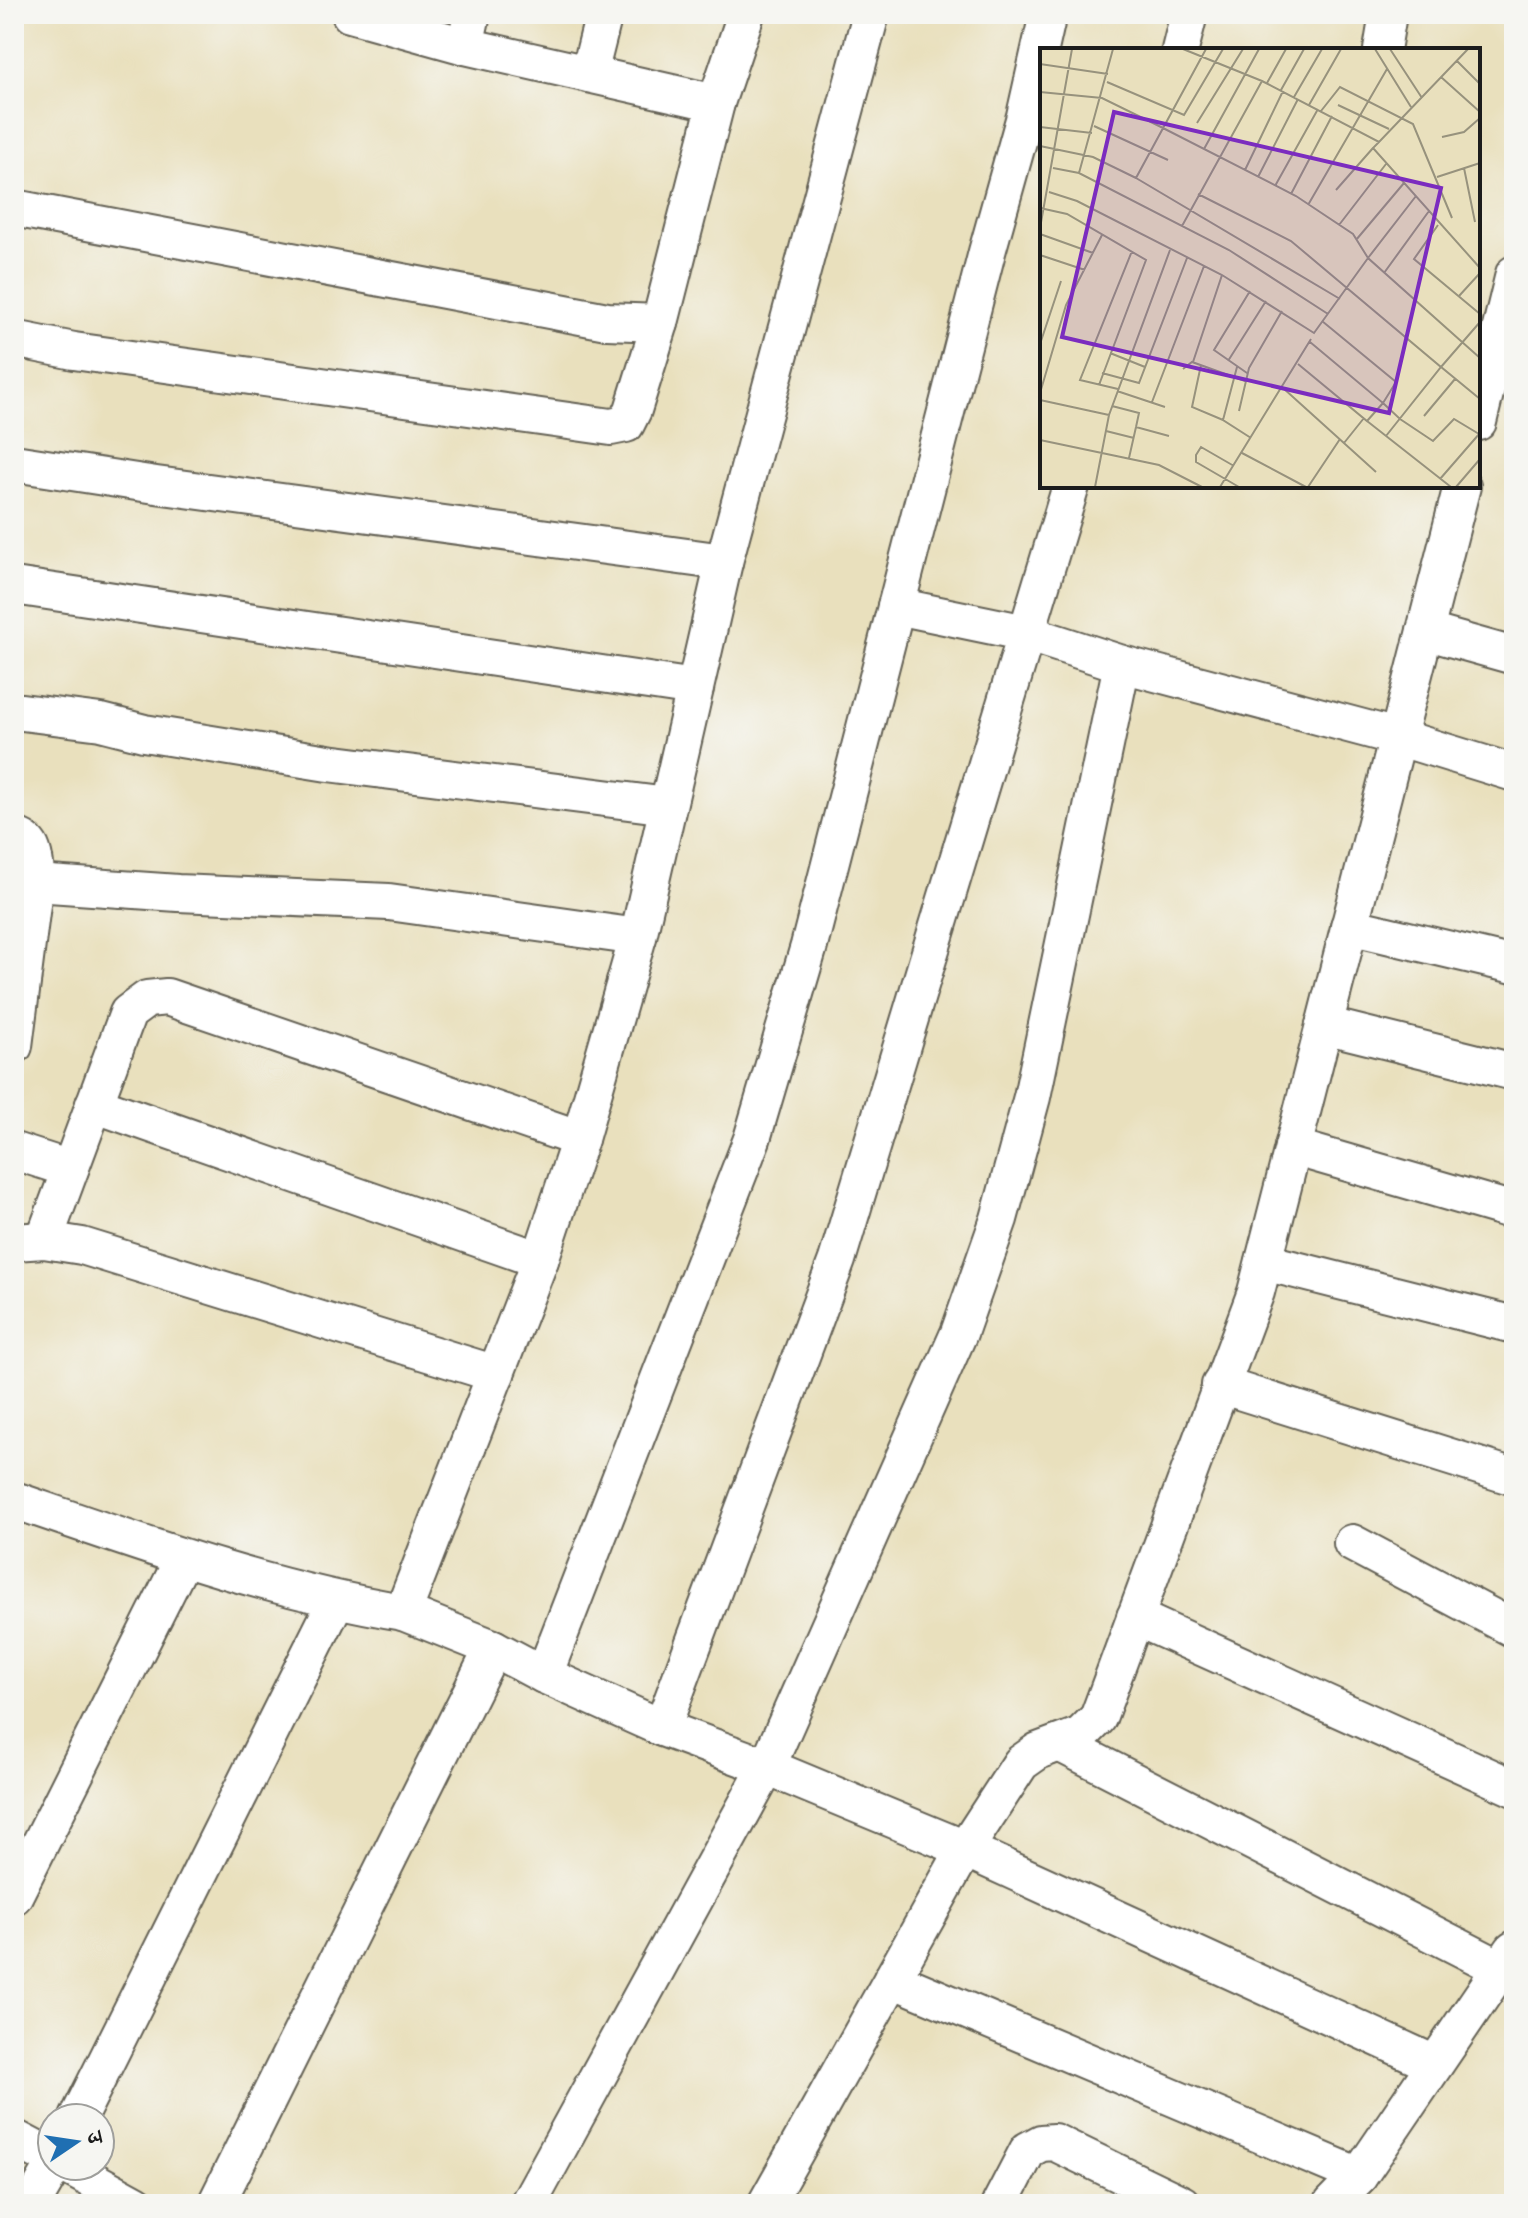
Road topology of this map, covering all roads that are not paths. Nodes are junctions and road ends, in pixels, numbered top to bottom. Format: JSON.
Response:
{"nodes":[{"id":1,"x":350,"y":14,"type":"edge"},
{"id":2,"x":604,"y":14,"type":"edge"},
{"id":3,"x":746,"y":14,"type":"edge"},
{"id":4,"x":871,"y":14,"type":"edge"},
{"id":5,"x":1048,"y":14,"type":"edge"},
{"id":6,"x":1189,"y":14,"type":"edge"},
{"id":7,"x":1388,"y":14,"type":"edge"},
{"id":8,"x":468,"y":30,"type":"edge"},
{"id":9,"x":1040,"y":48,"type":"edge"},
{"id":10,"x":1180,"y":48,"type":"edge"},
{"id":11,"x":1382,"y":48,"type":"edge"},
{"id":12,"x":1040,"y":49,"type":"edge"},
{"id":13,"x":589,"y":74,"type":"junction"},
{"id":14,"x":716,"y":103,"type":"junction"},
{"id":15,"x":14,"y":208,"type":"edge"},
{"id":16,"x":1514,"y":274,"type":"edge"},
{"id":17,"x":660,"y":323,"type":"junction"},
{"id":18,"x":1498,"y":325,"type":"edge"},
{"id":19,"x":14,"y":339,"type":"edge"},
{"id":20,"x":1480,"y":412,"type":"edge"},
{"id":21,"x":14,"y":463,"type":"edge"},
{"id":22,"x":1070,"y":488,"type":"edge"},
{"id":23,"x":1461,"y":488,"type":"edge"},
{"id":24,"x":724,"y":562,"type":"junction"},
{"id":25,"x":14,"y":586,"type":"edge"},
{"id":26,"x":896,"y":606,"type":"junction"},
{"id":27,"x":1425,"y":631,"type":"junction"},
{"id":28,"x":1026,"y":633,"type":"junction"},
{"id":29,"x":1514,"y":656,"type":"edge"},
{"id":30,"x":1122,"y":664,"type":"junction"},
{"id":31,"x":695,"y":688,"type":"junction"},
{"id":32,"x":14,"y":711,"type":"edge"},
{"id":33,"x":1397,"y":737,"type":"junction"},
{"id":34,"x":1514,"y":773,"type":"edge"},
{"id":35,"x":668,"y":806,"type":"junction"},
{"id":36,"x":14,"y":836,"type":"edge"},
{"id":37,"x":35,"y":883,"type":"junction"},
{"id":38,"x":1349,"y":926,"type":"junction"},
{"id":39,"x":21,"y":935,"type":"edge"},
{"id":40,"x":638,"y":937,"type":"junction"},
{"id":41,"x":1514,"y":965,"type":"edge"},
{"id":42,"x":1324,"y":1025,"type":"junction"},
{"id":43,"x":14,"y":1046,"type":"edge"},
{"id":44,"x":1514,"y":1072,"type":"edge"},
{"id":45,"x":94,"y":1104,"type":"junction"},
{"id":46,"x":580,"y":1139,"type":"junction"},
{"id":47,"x":1293,"y":1147,"type":"junction"},
{"id":48,"x":14,"y":1151,"type":"edge"},
{"id":49,"x":70,"y":1169,"type":"junction"},
{"id":50,"x":1514,"y":1211,"type":"edge"},
{"id":51,"x":29,"y":1241,"type":"edge"},
{"id":52,"x":540,"y":1260,"type":"junction"},
{"id":53,"x":1264,"y":1262,"type":"junction"},
{"id":54,"x":1514,"y":1325,"type":"edge"},
{"id":55,"x":496,"y":1374,"type":"junction"},
{"id":56,"x":1220,"y":1385,"type":"junction"},
{"id":57,"x":1514,"y":1477,"type":"edge"},
{"id":58,"x":14,"y":1500,"type":"edge"},
{"id":59,"x":1352,"y":1543,"type":"dead end"},
{"id":60,"x":183,"y":1559,"type":"junction"},
{"id":61,"x":336,"y":1601,"type":"junction"},
{"id":62,"x":403,"y":1612,"type":"junction"},
{"id":63,"x":1135,"y":1617,"type":"junction"},
{"id":64,"x":1514,"y":1629,"type":"edge"},
{"id":65,"x":493,"y":1648,"type":"junction"},
{"id":66,"x":544,"y":1675,"type":"junction"},
{"id":67,"x":662,"y":1728,"type":"junction"},
{"id":68,"x":1061,"y":1744,"type":"junction"},
{"id":69,"x":767,"y":1767,"type":"junction"},
{"id":70,"x":1514,"y":1788,"type":"edge"},
{"id":71,"x":965,"y":1849,"type":"junction"},
{"id":72,"x":14,"y":1896,"type":"edge"},
{"id":73,"x":1507,"y":1958,"type":"edge"},
{"id":74,"x":892,"y":1979,"type":"junction"},
{"id":75,"x":1435,"y":2064,"type":"junction"},
{"id":76,"x":86,"y":2102,"type":"edge"},
{"id":77,"x":14,"y":2138,"type":"edge"},
{"id":78,"x":36,"y":2150,"type":"edge"},
{"id":79,"x":1359,"y":2176,"type":"junction"},
{"id":80,"x":45,"y":2182,"type":"edge"},
{"id":81,"x":96,"y":2182,"type":"edge"},
{"id":82,"x":32,"y":2204,"type":"edge"},
{"id":83,"x":136,"y":2204,"type":"edge"},
{"id":84,"x":216,"y":2204,"type":"edge"},
{"id":85,"x":528,"y":2204,"type":"edge"},
{"id":86,"x":766,"y":2204,"type":"edge"},
{"id":87,"x":1000,"y":2204,"type":"edge"},
{"id":88,"x":1182,"y":2204,"type":"edge"},
{"id":89,"x":1332,"y":2204,"type":"edge"}],
"edges":[{"from":1,"to":8,"type":"street"},
{"from":2,"to":13,"type":"street"},
{"from":3,"to":14,"type":"street"},
{"from":4,"to":24,"type":"street"},
{"from":5,"to":9,"type":"street"},
{"from":6,"to":10,"type":"street"},
{"from":7,"to":11,"type":"street"},
{"from":8,"to":13,"type":"street"},
{"from":12,"to":26,"type":"street"},
{"from":13,"to":14,"type":"street"},
{"from":14,"to":17,"type":"street"},
{"from":15,"to":17,"type":"street"},
{"from":16,"to":18,"type":"street"},
{"from":17,"to":19,"type":"street"},
{"from":18,"to":20,"type":"street"},
{"from":21,"to":24,"type":"street"},
{"from":22,"to":28,"type":"street"},
{"from":23,"to":27,"type":"street"},
{"from":24,"to":31,"type":"street"},
{"from":25,"to":31,"type":"street"},
{"from":26,"to":28,"type":"street"},
{"from":26,"to":66,"type":"street"},
{"from":27,"to":29,"type":"street"},
{"from":27,"to":33,"type":"street"},
{"from":28,"to":30,"type":"street"},
{"from":28,"to":67,"type":"street"},
{"from":30,"to":33,"type":"street"},
{"from":30,"to":69,"type":"street"},
{"from":31,"to":35,"type":"street"},
{"from":32,"to":35,"type":"street"},
{"from":33,"to":34,"type":"street"},
{"from":33,"to":38,"type":"street"},
{"from":35,"to":40,"type":"street"},
{"from":36,"to":37,"type":"street"},
{"from":37,"to":39,"type":"street"},
{"from":37,"to":40,"type":"street"},
{"from":38,"to":41,"type":"street"},
{"from":38,"to":42,"type":"street"},
{"from":39,"to":43,"type":"street"},
{"from":40,"to":46,"type":"street"},
{"from":42,"to":44,"type":"street"},
{"from":42,"to":47,"type":"street"},
{"from":45,"to":46,"type":"street"},
{"from":45,"to":49,"type":"street"},
{"from":45,"to":52,"type":"street"},
{"from":46,"to":52,"type":"street"},
{"from":47,"to":50,"type":"street"},
{"from":47,"to":53,"type":"street"},
{"from":48,"to":49,"type":"street"},
{"from":49,"to":51,"type":"street"},
{"from":51,"to":55,"type":"street"},
{"from":52,"to":55,"type":"street"},
{"from":53,"to":54,"type":"street"},
{"from":53,"to":56,"type":"street"},
{"from":55,"to":62,"type":"street"},
{"from":56,"to":57,"type":"street"},
{"from":56,"to":63,"type":"street"},
{"from":58,"to":60,"type":"street"},
{"from":59,"to":64,"type":"street"},
{"from":60,"to":61,"type":"street"},
{"from":60,"to":72,"type":"street"},
{"from":61,"to":62,"type":"street"},
{"from":61,"to":76,"type":"street"},
{"from":62,"to":65,"type":"street"},
{"from":63,"to":68,"type":"street"},
{"from":63,"to":70,"type":"street"},
{"from":65,"to":66,"type":"street"},
{"from":65,"to":84,"type":"street"},
{"from":66,"to":67,"type":"street"},
{"from":67,"to":69,"type":"street"},
{"from":68,"to":71,"type":"street"},
{"from":68,"to":73,"type":"street"},
{"from":69,"to":71,"type":"street"},
{"from":69,"to":85,"type":"street"},
{"from":71,"to":74,"type":"street"},
{"from":71,"to":75,"type":"street"},
{"from":73,"to":75,"type":"street"},
{"from":74,"to":79,"type":"street"},
{"from":74,"to":86,"type":"street"},
{"from":75,"to":79,"type":"street"},
{"from":77,"to":78,"type":"street"},
{"from":79,"to":89,"type":"street"},
{"from":80,"to":82,"type":"street"},
{"from":81,"to":83,"type":"street"},
{"from":87,"to":88,"type":"street"}]}
